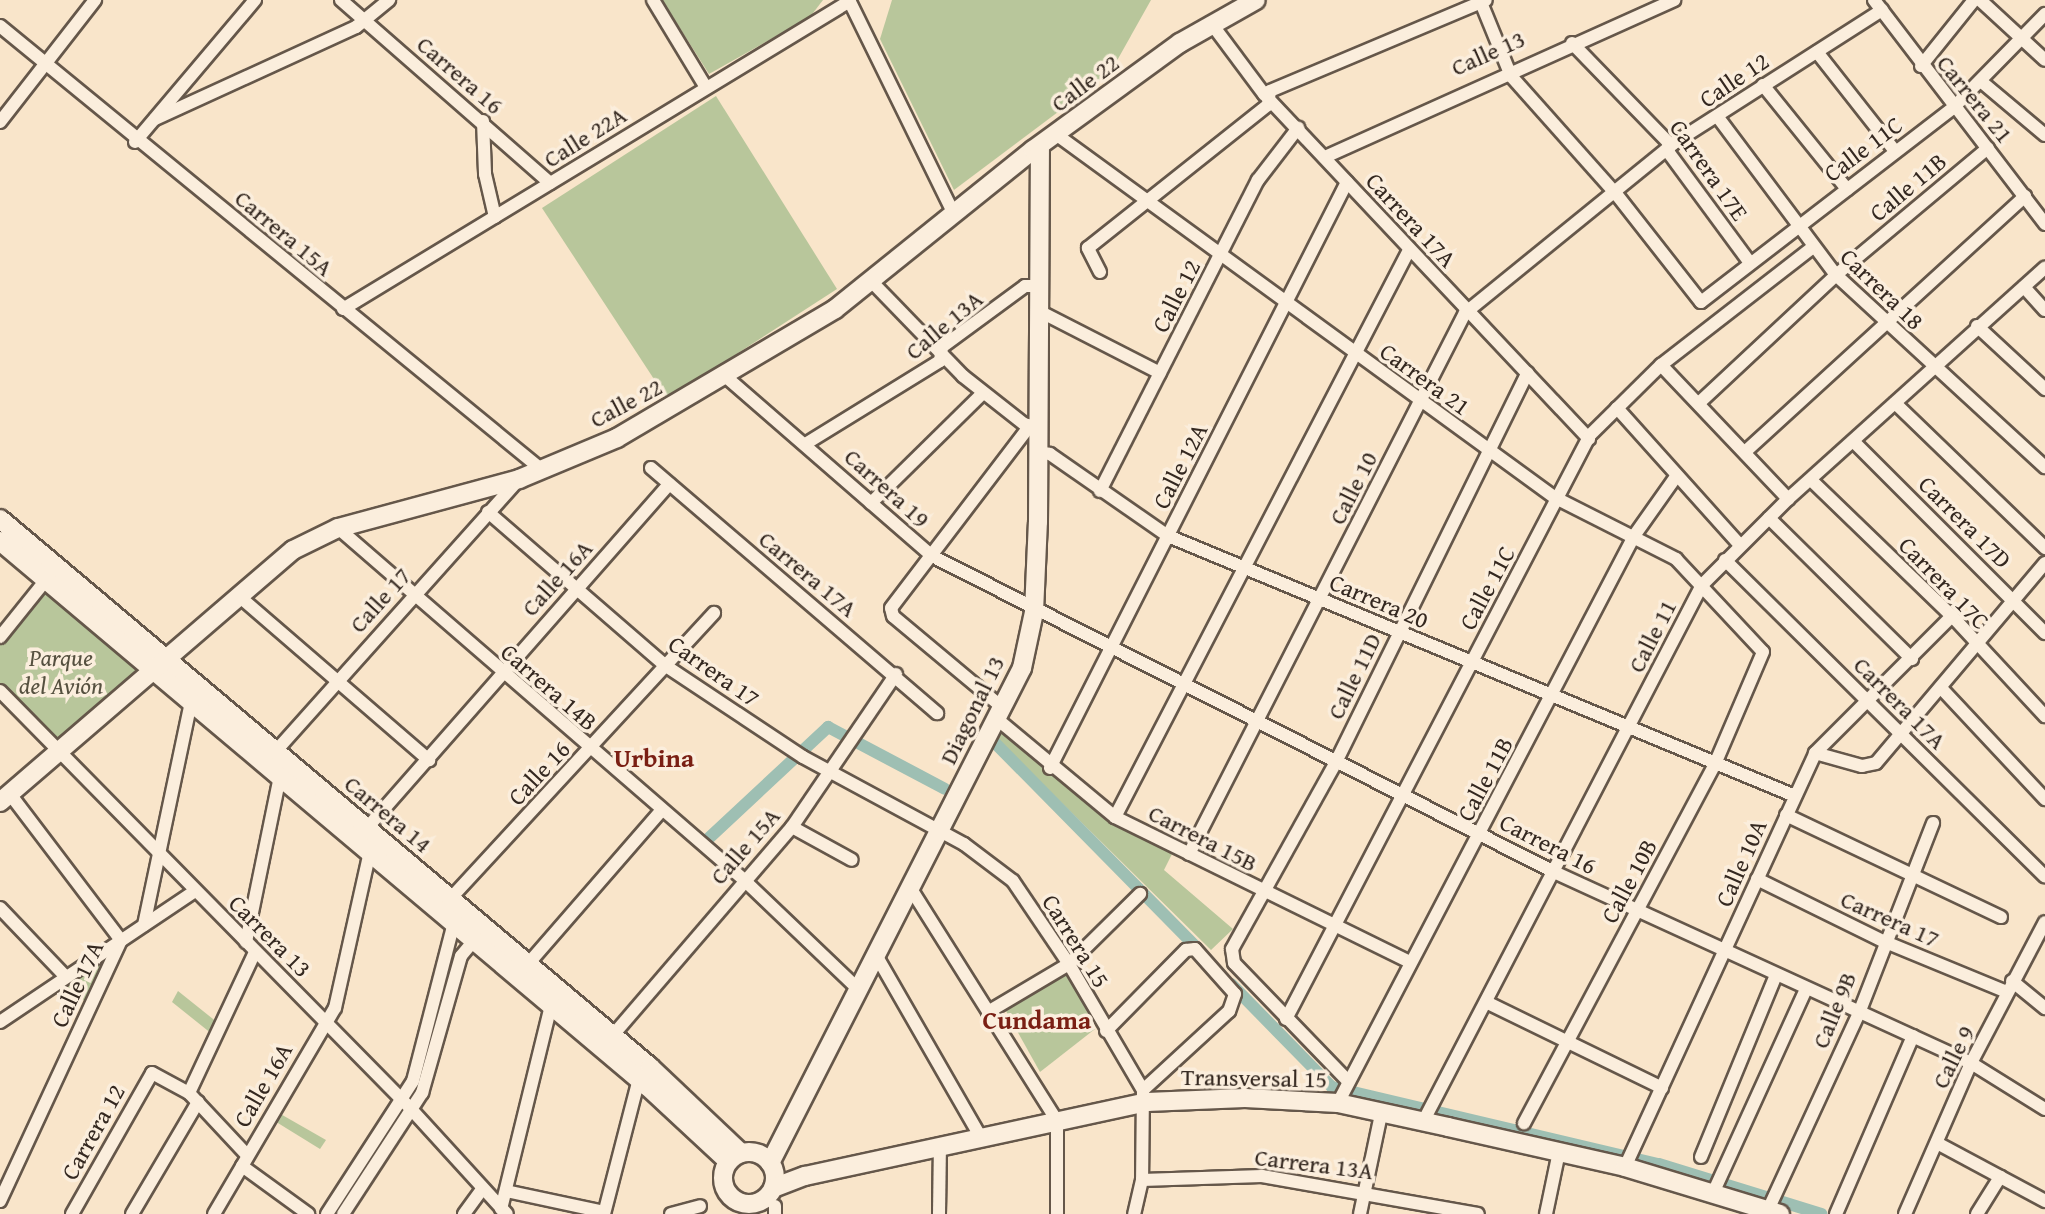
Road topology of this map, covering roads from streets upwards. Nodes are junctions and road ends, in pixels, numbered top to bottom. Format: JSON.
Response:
{"nodes":[{"id":1,"x":95,"y":0,"type":"edge"},
{"id":2,"x":255,"y":0,"type":"edge"},
{"id":3,"x":341,"y":0,"type":"edge"},
{"id":4,"x":389,"y":0,"type":"edge"},
{"id":5,"x":653,"y":0,"type":"edge"},
{"id":6,"x":849,"y":0,"type":"edge"},
{"id":7,"x":1256,"y":0,"type":"edge"},
{"id":8,"x":1974,"y":0,"type":"edge"},
{"id":9,"x":1980,"y":0,"type":"edge"},
{"id":10,"x":1482,"y":1,"type":"edge"},
{"id":11,"x":1671,"y":1,"type":"edge"},
{"id":12,"x":1876,"y":2,"type":"edge"},
{"id":13,"x":2045,"y":15,"type":"edge"},
{"id":14,"x":365,"y":20,"type":"junction"},
{"id":15,"x":1211,"y":23,"type":"junction"},
{"id":16,"x":0,"y":26,"type":"edge"},
{"id":17,"x":2022,"y":40,"type":"junction"},
{"id":18,"x":1572,"y":43,"type":"junction"},
{"id":19,"x":1818,"y":52,"type":"junction"},
{"id":20,"x":2045,"y":60,"type":"edge"},
{"id":21,"x":46,"y":64,"type":"junction"},
{"id":22,"x":1921,"y":66,"type":"junction"},
{"id":23,"x":1510,"y":70,"type":"junction"},
{"id":24,"x":1983,"y":83,"type":"junction"},
{"id":25,"x":1763,"y":85,"type":"junction"},
{"id":26,"x":705,"y":86,"type":"junction"},
{"id":27,"x":1269,"y":97,"type":"junction"},
{"id":28,"x":1953,"y":108,"type":"junction"},
{"id":29,"x":1717,"y":116,"type":"junction"},
{"id":30,"x":155,"y":119,"type":"junction"},
{"id":31,"x":483,"y":121,"type":"junction"},
{"id":32,"x":0,"y":122,"type":"edge"},
{"id":33,"x":1298,"y":128,"type":"junction"},
{"id":34,"x":1057,"y":135,"type":"junction"},
{"id":35,"x":2045,"y":135,"type":"edge"},
{"id":36,"x":135,"y":142,"type":"junction"},
{"id":37,"x":1669,"y":148,"type":"junction"},
{"id":38,"x":1988,"y":148,"type":"junction"},
{"id":39,"x":1040,"y":149,"type":"joint"},
{"id":40,"x":1895,"y":151,"type":"junction"},
{"id":41,"x":1325,"y":157,"type":"junction"},
{"id":42,"x":1029,"y":165,"type":"junction"},
{"id":43,"x":1347,"y":182,"type":"junction"},
{"id":44,"x":550,"y":183,"type":"junction"},
{"id":45,"x":1847,"y":189,"type":"junction"},
{"id":46,"x":1614,"y":192,"type":"junction"},
{"id":47,"x":2025,"y":196,"type":"junction"},
{"id":48,"x":1144,"y":202,"type":"junction"},
{"id":49,"x":954,"y":214,"type":"junction"},
{"id":50,"x":495,"y":217,"type":"junction"},
{"id":51,"x":2045,"y":223,"type":"edge"},
{"id":52,"x":1796,"y":225,"type":"junction"},
{"id":53,"x":1812,"y":248,"type":"junction"},
{"id":54,"x":1409,"y":250,"type":"junction"},
{"id":55,"x":1219,"y":256,"type":"junction"},
{"id":56,"x":1750,"y":263,"type":"junction"},
{"id":57,"x":2045,"y":268,"type":"edge"},
{"id":58,"x":1101,"y":272,"type":"dead end"},
{"id":59,"x":1836,"y":275,"type":"junction"},
{"id":60,"x":871,"y":281,"type":"junction"},
{"id":61,"x":1037,"y":286,"type":"junction"},
{"id":62,"x":2024,"y":287,"type":"junction"},
{"id":63,"x":1286,"y":305,"type":"junction"},
{"id":64,"x":343,"y":309,"type":"junction"},
{"id":65,"x":1037,"y":310,"type":"junction"},
{"id":66,"x":1468,"y":310,"type":"junction"},
{"id":67,"x":2045,"y":310,"type":"edge"},
{"id":68,"x":1885,"y":324,"type":"junction"},
{"id":69,"x":1977,"y":326,"type":"junction"},
{"id":70,"x":941,"y":353,"type":"junction"},
{"id":71,"x":1354,"y":354,"type":"junction"},
{"id":72,"x":1661,"y":365,"type":"junction"},
{"id":73,"x":1933,"y":366,"type":"junction"},
{"id":74,"x":1160,"y":373,"type":"junction"},
{"id":75,"x":1527,"y":373,"type":"junction"},
{"id":76,"x":725,"y":376,"type":"junction"},
{"id":77,"x":2045,"y":389,"type":"edge"},
{"id":78,"x":983,"y":393,"type":"junction"},
{"id":79,"x":1420,"y":401,"type":"junction"},
{"id":80,"x":1700,"y":402,"type":"junction"},
{"id":81,"x":1895,"y":403,"type":"junction"},
{"id":82,"x":1617,"y":408,"type":"junction"},
{"id":83,"x":1034,"y":427,"type":"junction"},
{"id":84,"x":1589,"y":439,"type":"junction"},
{"id":85,"x":807,"y":443,"type":"junction"},
{"id":86,"x":1855,"y":443,"type":"junction"},
{"id":87,"x":1490,"y":451,"type":"junction"},
{"id":88,"x":1038,"y":452,"type":"junction"},
{"id":89,"x":1746,"y":452,"type":"junction"},
{"id":90,"x":2045,"y":467,"type":"edge"},
{"id":91,"x":651,"y":468,"type":"dead end"},
{"id":92,"x":542,"y":470,"type":"junction"},
{"id":93,"x":1675,"y":478,"type":"junction"},
{"id":94,"x":519,"y":479,"type":"junction"},
{"id":95,"x":1811,"y":480,"type":"junction"},
{"id":96,"x":669,"y":484,"type":"junction"},
{"id":97,"x":1100,"y":491,"type":"junction"},
{"id":98,"x":1558,"y":499,"type":"junction"},
{"id":99,"x":1788,"y":499,"type":"junction"},
{"id":100,"x":871,"y":503,"type":"junction"},
{"id":101,"x":488,"y":512,"type":"junction"},
{"id":102,"x":1769,"y":518,"type":"junction"},
{"id":103,"x":0,"y":519,"type":"edge"},
{"id":104,"x":338,"y":528,"type":"junction"},
{"id":105,"x":1168,"y":536,"type":"junction"},
{"id":106,"x":1634,"y":536,"type":"junction"},
{"id":107,"x":0,"y":541,"type":"edge"},
{"id":108,"x":1740,"y":545,"type":"junction"},
{"id":109,"x":2045,"y":548,"type":"edge"},
{"id":110,"x":932,"y":556,"type":"junction"},
{"id":111,"x":1725,"y":560,"type":"junction"},
{"id":112,"x":2045,"y":563,"type":"edge"},
{"id":113,"x":1244,"y":567,"type":"junction"},
{"id":114,"x":45,"y":581,"type":"junction"},
{"id":115,"x":1702,"y":585,"type":"junction"},
{"id":116,"x":577,"y":588,"type":"junction"},
{"id":117,"x":240,"y":597,"type":"junction"},
{"id":118,"x":411,"y":597,"type":"junction"},
{"id":119,"x":1320,"y":599,"type":"junction"},
{"id":120,"x":2014,"y":600,"type":"junction"},
{"id":121,"x":1034,"y":612,"type":"junction"},
{"id":122,"x":714,"y":613,"type":"dead end"},
{"id":123,"x":1952,"y":615,"type":"junction"},
{"id":124,"x":1399,"y":633,"type":"junction"},
{"id":125,"x":2045,"y":633,"type":"edge"},
{"id":126,"x":0,"y":637,"type":"edge"},
{"id":127,"x":1976,"y":646,"type":"junction"},
{"id":128,"x":1111,"y":650,"type":"junction"},
{"id":129,"x":1764,"y":656,"type":"joint"},
{"id":130,"x":1912,"y":660,"type":"junction"},
{"id":131,"x":1472,"y":663,"type":"junction"},
{"id":132,"x":666,"y":666,"type":"junction"},
{"id":133,"x":160,"y":667,"type":"junction"},
{"id":134,"x":499,"y":672,"type":"junction"},
{"id":135,"x":896,"y":674,"type":"junction"},
{"id":136,"x":338,"y":677,"type":"junction"},
{"id":137,"x":1184,"y":685,"type":"junction"},
{"id":138,"x":1942,"y":690,"type":"junction"},
{"id":139,"x":0,"y":691,"type":"edge"},
{"id":140,"x":1554,"y":695,"type":"junction"},
{"id":141,"x":191,"y":702,"type":"junction"},
{"id":142,"x":1868,"y":702,"type":"junction"},
{"id":143,"x":937,"y":713,"type":"dead end"},
{"id":144,"x":1000,"y":714,"type":"junction"},
{"id":145,"x":2045,"y":716,"type":"edge"},
{"id":146,"x":1257,"y":723,"type":"junction"},
{"id":147,"x":1627,"y":728,"type":"junction"},
{"id":148,"x":1904,"y":736,"type":"junction"},
{"id":149,"x":62,"y":749,"type":"junction"},
{"id":150,"x":590,"y":749,"type":"junction"},
{"id":151,"x":275,"y":752,"type":"junction"},
{"id":152,"x":1815,"y":753,"type":"junction"},
{"id":153,"x":429,"y":760,"type":"junction"},
{"id":154,"x":1335,"y":764,"type":"junction"},
{"id":155,"x":1715,"y":764,"type":"junction"},
{"id":156,"x":1050,"y":768,"type":"junction"},
{"id":157,"x":827,"y":770,"type":"junction"},
{"id":158,"x":280,"y":777,"type":"junction"},
{"id":159,"x":1404,"y":796,"type":"junction"},
{"id":160,"x":1795,"y":796,"type":"junction"},
{"id":161,"x":5,"y":798,"type":"edge"},
{"id":162,"x":2045,"y":799,"type":"edge"},
{"id":163,"x":661,"y":811,"type":"junction"},
{"id":164,"x":1786,"y":815,"type":"junction"},
{"id":165,"x":1115,"y":817,"type":"junction"},
{"id":166,"x":1933,"y":823,"type":"dead end"},
{"id":167,"x":792,"y":827,"type":"junction"},
{"id":168,"x":367,"y":828,"type":"junction"},
{"id":169,"x":940,"y":829,"type":"junction"},
{"id":170,"x":1480,"y":833,"type":"junction"},
{"id":171,"x":370,"y":852,"type":"junction"},
{"id":172,"x":1189,"y":854,"type":"junction"},
{"id":173,"x":162,"y":855,"type":"junction"},
{"id":174,"x":852,"y":860,"type":"dead end"},
{"id":175,"x":1554,"y":872,"type":"junction"},
{"id":176,"x":2045,"y":877,"type":"edge"},
{"id":177,"x":1909,"y":878,"type":"junction"},
{"id":178,"x":743,"y":879,"type":"junction"},
{"id":179,"x":1757,"y":879,"type":"junction"},
{"id":180,"x":911,"y":889,"type":"junction"},
{"id":181,"x":195,"y":891,"type":"junction"},
{"id":182,"x":1140,"y":894,"type":"dead end"},
{"id":183,"x":1264,"y":894,"type":"junction"},
{"id":184,"x":451,"y":898,"type":"junction"},
{"id":185,"x":0,"y":908,"type":"edge"},
{"id":186,"x":1637,"y":911,"type":"junction"},
{"id":187,"x":2001,"y":917,"type":"dead end"},
{"id":188,"x":2045,"y":922,"type":"edge"},
{"id":189,"x":454,"y":923,"type":"junction"},
{"id":190,"x":144,"y":925,"type":"junction"},
{"id":191,"x":1333,"y":927,"type":"junction"},
{"id":192,"x":121,"y":940,"type":"junction"},
{"id":193,"x":1883,"y":941,"type":"junction"},
{"id":194,"x":246,"y":942,"type":"junction"},
{"id":195,"x":479,"y":943,"type":"junction"},
{"id":196,"x":1725,"y":950,"type":"junction"},
{"id":197,"x":255,"y":952,"type":"junction"},
{"id":198,"x":876,"y":955,"type":"junction"},
{"id":199,"x":1410,"y":962,"type":"junction"},
{"id":200,"x":528,"y":964,"type":"junction"},
{"id":201,"x":1069,"y":964,"type":"junction"},
{"id":202,"x":1776,"y":975,"type":"junction"},
{"id":203,"x":65,"y":976,"type":"junction"},
{"id":204,"x":2010,"y":986,"type":"junction"},
{"id":205,"x":858,"y":989,"type":"junction"},
{"id":206,"x":1806,"y":989,"type":"junction"},
{"id":207,"x":1486,"y":1002,"type":"junction"},
{"id":208,"x":551,"y":1005,"type":"junction"},
{"id":209,"x":2045,"y":1008,"type":"edge"},
{"id":210,"x":988,"y":1012,"type":"junction"},
{"id":211,"x":1858,"y":1013,"type":"junction"},
{"id":212,"x":1286,"y":1019,"type":"junction"},
{"id":213,"x":0,"y":1021,"type":"edge"},
{"id":214,"x":324,"y":1021,"type":"junction"},
{"id":215,"x":1106,"y":1031,"type":"junction"},
{"id":216,"x":613,"y":1035,"type":"junction"},
{"id":217,"x":1913,"y":1036,"type":"junction"},
{"id":218,"x":1567,"y":1042,"type":"junction"},
{"id":219,"x":1971,"y":1063,"type":"junction"},
{"id":220,"x":639,"y":1079,"type":"junction"},
{"id":221,"x":1662,"y":1088,"type":"junction"},
{"id":222,"x":1343,"y":1092,"type":"junction"},
{"id":223,"x":1145,"y":1096,"type":"junction"},
{"id":224,"x":193,"y":1097,"type":"junction"},
{"id":225,"x":406,"y":1105,"type":"junction"},
{"id":226,"x":2045,"y":1109,"type":"edge"},
{"id":227,"x":1427,"y":1113,"type":"junction"},
{"id":228,"x":1381,"y":1114,"type":"junction"},
{"id":229,"x":1057,"y":1121,"type":"junction"},
{"id":230,"x":1524,"y":1122,"type":"dead end"},
{"id":231,"x":980,"y":1136,"type":"junction"},
{"id":232,"x":1937,"y":1143,"type":"junction"},
{"id":233,"x":940,"y":1146,"type":"junction"},
{"id":234,"x":1559,"y":1152,"type":"junction"},
{"id":235,"x":734,"y":1157,"type":"junction"},
{"id":236,"x":1701,"y":1157,"type":"dead end"},
{"id":237,"x":245,"y":1160,"type":"junction"},
{"id":238,"x":1628,"y":1161,"type":"junction"},
{"id":239,"x":2000,"y":1177,"type":"junction"},
{"id":240,"x":1142,"y":1180,"type":"junction"},
{"id":241,"x":1716,"y":1185,"type":"junction"},
{"id":242,"x":482,"y":1189,"type":"junction"},
{"id":243,"x":1364,"y":1190,"type":"junction"},
{"id":244,"x":506,"y":1191,"type":"junction"},
{"id":245,"x":768,"y":1194,"type":"edge"},
{"id":246,"x":0,"y":1201,"type":"edge"},
{"id":247,"x":2045,"y":1201,"type":"edge"},
{"id":248,"x":700,"y":1206,"type":"dead end"},
{"id":249,"x":733,"y":1207,"type":"edge"},
{"id":250,"x":1766,"y":1207,"type":"edge"},
{"id":251,"x":504,"y":1211,"type":"edge"},
{"id":252,"x":1837,"y":1212,"type":"edge"},
{"id":253,"x":604,"y":1213,"type":"edge"},
{"id":254,"x":72,"y":1214,"type":"edge"},
{"id":255,"x":132,"y":1214,"type":"edge"},
{"id":256,"x":214,"y":1214,"type":"edge"},
{"id":257,"x":308,"y":1214,"type":"edge"},
{"id":258,"x":327,"y":1214,"type":"edge"},
{"id":259,"x":343,"y":1214,"type":"edge"},
{"id":260,"x":464,"y":1214,"type":"edge"},
{"id":261,"x":671,"y":1214,"type":"edge"},
{"id":262,"x":939,"y":1214,"type":"edge"},
{"id":263,"x":1057,"y":1214,"type":"edge"},
{"id":264,"x":1134,"y":1214,"type":"edge"},
{"id":265,"x":1360,"y":1214,"type":"edge"},
{"id":266,"x":1478,"y":1214,"type":"edge"},
{"id":267,"x":1546,"y":1214,"type":"edge"},
{"id":268,"x":1905,"y":1214,"type":"edge"},
{"id":269,"x":1977,"y":1214,"type":"edge"}],
"edges":[{"from":1,"to":21,"type":"street"},
{"from":2,"to":30,"type":"street"},
{"from":3,"to":14,"type":"street","name":"Carrera 16"},
{"from":4,"to":14,"type":"street"},
{"from":5,"to":26,"type":"street"},
{"from":6,"to":26,"type":"street","name":"Calle 22A"},
{"from":6,"to":49,"type":"street"},
{"from":7,"to":15,"type":"street","name":"Calle 22"},
{"from":8,"to":22,"type":"street"},
{"from":9,"to":17,"type":"street"},
{"from":10,"to":23,"type":"street"},
{"from":10,"to":27,"type":"street"},
{"from":11,"to":18,"type":"street","name":"Calle 13"},
{"from":12,"to":19,"type":"street","name":"Calle 12"},
{"from":12,"to":22,"type":"street","name":"Carrera 21"},
{"from":13,"to":17,"type":"street"},
{"from":14,"to":30,"type":"street"},
{"from":14,"to":31,"type":"street","name":"Carrera 16"},
{"from":15,"to":27,"type":"street","name":"Carrera 17A"},
{"from":15,"to":34,"type":"street","name":"Calle 22"},
{"from":16,"to":21,"type":"street","name":"Carrera 15A"},
{"from":17,"to":20,"type":"street"},
{"from":17,"to":24,"type":"street"},
{"from":18,"to":23,"type":"street","name":"Calle 13"},
{"from":18,"to":37,"type":"street","name":"Carrera 17E"},
{"from":19,"to":25,"type":"street","name":"Calle 12"},
{"from":19,"to":40,"type":"street"},
{"from":21,"to":32,"type":"street"},
{"from":21,"to":36,"type":"street","name":"Carrera 15A"},
{"from":22,"to":28,"type":"street","name":"Carrera 21"},
{"from":23,"to":41,"type":"street","name":"Calle 13"},
{"from":23,"to":46,"type":"street"},
{"from":24,"to":28,"type":"street"},
{"from":24,"to":35,"type":"street"},
{"from":25,"to":29,"type":"street","name":"Calle 12"},
{"from":25,"to":45,"type":"street"},
{"from":26,"to":44,"type":"street","name":"Calle 22A"},
{"from":27,"to":33,"type":"street","name":"Carrera 17A"},
{"from":27,"to":48,"type":"street"},
{"from":28,"to":38,"type":"street","name":"Carrera 21"},
{"from":28,"to":40,"type":"street","name":"Calle 11C"},
{"from":29,"to":37,"type":"street","name":"Calle 12"},
{"from":29,"to":52,"type":"street","name":"Carrera 18"},
{"from":30,"to":36,"type":"street"},
{"from":31,"to":44,"type":"street","name":"Carrera 16"},
{"from":31,"to":50,"type":"street"},
{"from":33,"to":41,"type":"street","name":"Carrera 17A"},
{"from":33,"to":55,"type":"street","name":"Calle 12"},
{"from":34,"to":39,"type":"street","name":"Calle 22"},
{"from":34,"to":48,"type":"street","name":"Carrera 21"},
{"from":36,"to":64,"type":"street","name":"Carrera 15A"},
{"from":37,"to":46,"type":"street","name":"Calle 12"},
{"from":37,"to":56,"type":"street","name":"Carrera 17E"},
{"from":38,"to":47,"type":"street","name":"Carrera 21"},
{"from":38,"to":59,"type":"street","name":"Calle 11B"},
{"from":39,"to":42,"type":"street","name":"Diagonal 13"},
{"from":40,"to":45,"type":"street","name":"Calle 11C"},
{"from":41,"to":43,"type":"street","name":"Carrera 17A"},
{"from":42,"to":49,"type":"street","name":"Calle 22"},
{"from":42,"to":61,"type":"street","name":"Diagonal 13"},
{"from":43,"to":54,"type":"street","name":"Carrera 17A"},
{"from":43,"to":63,"type":"street","name":"Calle 12A"},
{"from":44,"to":50,"type":"street","name":"Calle 22A"},
{"from":45,"to":52,"type":"street","name":"Calle 11C"},
{"from":46,"to":56,"type":"street","name":"Calle 11C"},
{"from":46,"to":66,"type":"street","name":"Calle 10"},
{"from":47,"to":51,"type":"street","name":"Carrera 21"},
{"from":47,"to":68,"type":"street"},
{"from":48,"to":55,"type":"street","name":"Carrera 21"},
{"from":48,"to":58,"type":"street"},
{"from":49,"to":60,"type":"street","name":"Calle 22"},
{"from":50,"to":64,"type":"street","name":"Calle 22A"},
{"from":52,"to":53,"type":"street","name":"Carrera 18"},
{"from":52,"to":56,"type":"street","name":"Calle 11C"},
{"from":53,"to":59,"type":"street","name":"Carrera 18"},
{"from":53,"to":72,"type":"street","name":"Calle 11C"},
{"from":54,"to":66,"type":"street","name":"Carrera 17A"},
{"from":54,"to":71,"type":"street"},
{"from":55,"to":63,"type":"street","name":"Carrera 21"},
{"from":55,"to":74,"type":"street","name":"Calle 12"},
{"from":57,"to":62,"type":"street","name":"Calle 11"},
{"from":59,"to":68,"type":"street","name":"Carrera 18"},
{"from":59,"to":80,"type":"street","name":"Calle 11B"},
{"from":60,"to":70,"type":"street"},
{"from":60,"to":76,"type":"street","name":"Calle 22"},
{"from":61,"to":65,"type":"street","name":"Diagonal 13"},
{"from":61,"to":70,"type":"street","name":"Calle 13A"},
{"from":62,"to":67,"type":"street"},
{"from":62,"to":69,"type":"street","name":"Calle 11"},
{"from":63,"to":71,"type":"street","name":"Carrera 21"},
{"from":63,"to":105,"type":"street","name":"Calle 12A"},
{"from":64,"to":92,"type":"street","name":"Carrera 15A"},
{"from":65,"to":74,"type":"street"},
{"from":65,"to":83,"type":"street","name":"Diagonal 13"},
{"from":66,"to":75,"type":"street","name":"Carrera 17A"},
{"from":66,"to":79,"type":"street","name":"Calle 10"},
{"from":68,"to":73,"type":"street","name":"Carrera 18"},
{"from":68,"to":89,"type":"street"},
{"from":69,"to":73,"type":"street","name":"Calle 11"},
{"from":69,"to":77,"type":"street"},
{"from":70,"to":78,"type":"street"},
{"from":70,"to":85,"type":"street","name":"Calle 13A"},
{"from":71,"to":79,"type":"street","name":"Carrera 21"},
{"from":71,"to":113,"type":"street"},
{"from":72,"to":80,"type":"street"},
{"from":72,"to":82,"type":"street","name":"Calle 11C"},
{"from":73,"to":81,"type":"street","name":"Calle 11"},
{"from":73,"to":90,"type":"street","name":"Carrera 18"},
{"from":74,"to":97,"type":"street","name":"Calle 12"},
{"from":75,"to":84,"type":"street","name":"Carrera 17A"},
{"from":75,"to":87,"type":"street","name":"Calle 11D"},
{"from":76,"to":85,"type":"street","name":"Carrera 19"},
{"from":76,"to":92,"type":"street","name":"Calle 22"},
{"from":78,"to":83,"type":"street"},
{"from":78,"to":100,"type":"street"},
{"from":79,"to":87,"type":"street","name":"Carrera 21"},
{"from":79,"to":119,"type":"street","name":"Calle 10"},
{"from":80,"to":89,"type":"street"},
{"from":81,"to":86,"type":"street","name":"Calle 11"},
{"from":81,"to":109,"type":"street"},
{"from":82,"to":84,"type":"street","name":"Calle 11C"},
{"from":82,"to":93,"type":"street"},
{"from":83,"to":88,"type":"street","name":"Diagonal 13"},
{"from":83,"to":110,"type":"street"},
{"from":84,"to":98,"type":"street","name":"Calle 11C"},
{"from":85,"to":100,"type":"street","name":"Carrera 19"},
{"from":86,"to":95,"type":"street","name":"Calle 11"},
{"from":86,"to":120,"type":"street","name":"Carrera 17D"},
{"from":87,"to":98,"type":"street","name":"Carrera 21"},
{"from":87,"to":124,"type":"street","name":"Calle 11D"},
{"from":88,"to":97,"type":"street","name":"Carrera 20"},
{"from":88,"to":121,"type":"street","name":"Diagonal 13"},
{"from":89,"to":99,"type":"street"},
{"from":91,"to":96,"type":"street","name":"Carrera 17A"},
{"from":92,"to":94,"type":"street","name":"Calle 22"},
{"from":93,"to":106,"type":"street","name":"Calle 11B"},
{"from":93,"to":108,"type":"street"},
{"from":94,"to":101,"type":"street","name":"Calle 17"},
{"from":94,"to":104,"type":"street","name":"Calle 22"},
{"from":95,"to":99,"type":"street","name":"Calle 11"},
{"from":95,"to":123,"type":"street","name":"Carrera 17C"},
{"from":96,"to":116,"type":"street","name":"Calle 16A"},
{"from":96,"to":135,"type":"street","name":"Carrera 17A"},
{"from":97,"to":105,"type":"street","name":"Carrera 20"},
{"from":98,"to":106,"type":"street","name":"Carrera 21"},
{"from":98,"to":131,"type":"street","name":"Calle 11C"},
{"from":99,"to":102,"type":"street","name":"Calle 11"},
{"from":100,"to":110,"type":"street","name":"Carrera 19"},
{"from":101,"to":116,"type":"street","name":"Carrera 17"},
{"from":101,"to":118,"type":"street","name":"Calle 17"},
{"from":102,"to":108,"type":"street","name":"Calle 11"},
{"from":102,"to":130,"type":"street"},
{"from":103,"to":133,"type":"street","name":"Carrera 14"},
{"from":104,"to":117,"type":"street","name":"Calle 22"},
{"from":104,"to":118,"type":"street","name":"Carrera 14B"},
{"from":105,"to":113,"type":"street","name":"Carrera 20"},
{"from":105,"to":128,"type":"street","name":"Calle 12A"},
{"from":106,"to":115,"type":"street","name":"Carrera 21"},
{"from":106,"to":140,"type":"street","name":"Calle 11B"},
{"from":107,"to":114,"type":"street","name":"Carrera 14"},
{"from":108,"to":111,"type":"street","name":"Calle 11"},
{"from":110,"to":121,"type":"street","name":"Carrera 19"},
{"from":110,"to":144,"type":"street"},
{"from":111,"to":115,"type":"street","name":"Calle 11"},
{"from":111,"to":142,"type":"street","name":"Carrera 17A"},
{"from":112,"to":120,"type":"street"},
{"from":113,"to":119,"type":"street","name":"Carrera 20"},
{"from":113,"to":137,"type":"street"},
{"from":114,"to":126,"type":"street"},
{"from":114,"to":133,"type":"street","name":"Carrera 14"},
{"from":115,"to":129,"type":"street","name":"Carrera 21"},
{"from":115,"to":147,"type":"street","name":"Calle 11"},
{"from":116,"to":132,"type":"street","name":"Carrera 17"},
{"from":116,"to":134,"type":"street","name":"Calle 16A"},
{"from":117,"to":133,"type":"street","name":"Calle 22"},
{"from":117,"to":136,"type":"street"},
{"from":118,"to":134,"type":"street","name":"Carrera 14B"},
{"from":118,"to":136,"type":"street","name":"Calle 17"},
{"from":119,"to":124,"type":"street","name":"Carrera 20"},
{"from":119,"to":146,"type":"street","name":"Calle 10"},
{"from":120,"to":125,"type":"street","name":"Carrera 17D"},
{"from":120,"to":127,"type":"street"},
{"from":121,"to":128,"type":"street","name":"Carrera 16"},
{"from":121,"to":144,"type":"street","name":"Diagonal 13"},
{"from":122,"to":132,"type":"street","name":"Calle 16"},
{"from":123,"to":127,"type":"street","name":"Carrera 17C"},
{"from":123,"to":130,"type":"street","name":"Calle 10A"},
{"from":124,"to":131,"type":"street","name":"Carrera 20"},
{"from":124,"to":154,"type":"street","name":"Calle 11D"},
{"from":127,"to":138,"type":"street"},
{"from":127,"to":145,"type":"street","name":"Carrera 17C"},
{"from":128,"to":137,"type":"street","name":"Carrera 16"},
{"from":128,"to":156,"type":"street","name":"Calle 12A"},
{"from":129,"to":155,"type":"street","name":"Calle 10B"},
{"from":130,"to":142,"type":"street","name":"Calle 10A"},
{"from":131,"to":140,"type":"street","name":"Carrera 20"},
{"from":131,"to":159,"type":"street","name":"Calle 11C"},
{"from":132,"to":150,"type":"street","name":"Calle 16"},
{"from":132,"to":157,"type":"street","name":"Carrera 17"},
{"from":133,"to":141,"type":"street","name":"Carrera 14"},
{"from":133,"to":149,"type":"street","name":"Calle 22"},
{"from":133,"to":151,"type":"street","name":"Carrera 14"},
{"from":134,"to":150,"type":"street","name":"Carrera 14B"},
{"from":134,"to":153,"type":"street","name":"Calle 16A"},
{"from":135,"to":143,"type":"street","name":"Carrera 17A"},
{"from":135,"to":157,"type":"street","name":"Calle 15A"},
{"from":136,"to":151,"type":"street","name":"Calle 17"},
{"from":136,"to":153,"type":"street"},
{"from":137,"to":146,"type":"street","name":"Carrera 16"},
{"from":137,"to":165,"type":"street"},
{"from":138,"to":148,"type":"street"},
{"from":138,"to":162,"type":"street"},
{"from":139,"to":149,"type":"street","name":"Carrera 13"},
{"from":140,"to":147,"type":"street","name":"Carrera 20"},
{"from":140,"to":170,"type":"street","name":"Calle 11B"},
{"from":141,"to":158,"type":"street","name":"Carrera 14"},
{"from":141,"to":173,"type":"street"},
{"from":142,"to":148,"type":"street","name":"Carrera 17A"},
{"from":142,"to":152,"type":"street","name":"Calle 10A"},
{"from":144,"to":156,"type":"street","name":"Carrera 15B"},
{"from":144,"to":169,"type":"street","name":"Diagonal 13"},
{"from":146,"to":154,"type":"street","name":"Carrera 16"},
{"from":146,"to":172,"type":"street","name":"Calle 10"},
{"from":147,"to":155,"type":"street","name":"Carrera 20"},
{"from":147,"to":175,"type":"street","name":"Calle 11"},
{"from":148,"to":152,"type":"street"},
{"from":148,"to":176,"type":"street","name":"Carrera 17A"},
{"from":149,"to":161,"type":"street","name":"Calle 22"},
{"from":149,"to":173,"type":"street","name":"Carrera 13"},
{"from":150,"to":163,"type":"street","name":"Carrera 14B"},
{"from":150,"to":184,"type":"street","name":"Calle 16"},
{"from":151,"to":168,"type":"street","name":"Carrera 14"},
{"from":152,"to":160,"type":"street","name":"Calle 10A"},
{"from":153,"to":168,"type":"street","name":"Calle 16A"},
{"from":154,"to":159,"type":"street","name":"Carrera 16"},
{"from":154,"to":183,"type":"street","name":"Calle 11D"},
{"from":155,"to":160,"type":"street","name":"Carrera 20"},
{"from":155,"to":186,"type":"street","name":"Calle 10B"},
{"from":156,"to":165,"type":"street","name":"Carrera 15B"},
{"from":157,"to":167,"type":"street","name":"Calle 15A"},
{"from":157,"to":169,"type":"street","name":"Carrera 17"},
{"from":158,"to":171,"type":"street","name":"Carrera 14"},
{"from":158,"to":194,"type":"street"},
{"from":159,"to":170,"type":"street","name":"Carrera 16"},
{"from":159,"to":191,"type":"street","name":"Calle 11C"},
{"from":160,"to":164,"type":"street","name":"Calle 10A"},
{"from":161,"to":192,"type":"street"},
{"from":163,"to":178,"type":"street","name":"Carrera 14B"},
{"from":163,"to":200,"type":"street"},
{"from":164,"to":177,"type":"street","name":"Carrera 17"},
{"from":164,"to":179,"type":"street","name":"Calle 10A"},
{"from":165,"to":172,"type":"street","name":"Carrera 15B"},
{"from":166,"to":177,"type":"street","name":"Calle 9B"},
{"from":167,"to":174,"type":"street"},
{"from":167,"to":178,"type":"street","name":"Calle 15A"},
{"from":168,"to":184,"type":"street","name":"Carrera 14"},
{"from":169,"to":180,"type":"street","name":"Diagonal 13"},
{"from":169,"to":201,"type":"street","name":"Carrera 15"},
{"from":170,"to":175,"type":"street","name":"Carrera 16"},
{"from":170,"to":199,"type":"street","name":"Calle 11B"},
{"from":171,"to":189,"type":"street","name":"Carrera 14"},
{"from":171,"to":214,"type":"street","name":"Calle 16A"},
{"from":172,"to":183,"type":"street","name":"Carrera 15B"},
{"from":173,"to":181,"type":"street","name":"Carrera 13"},
{"from":173,"to":190,"type":"street"},
{"from":175,"to":186,"type":"street","name":"Carrera 16"},
{"from":175,"to":207,"type":"street","name":"Calle 11"},
{"from":177,"to":187,"type":"street","name":"Carrera 17"},
{"from":177,"to":193,"type":"street","name":"Calle 9B"},
{"from":178,"to":205,"type":"street","name":"Carrera 14B"},
{"from":178,"to":216,"type":"street","name":"Calle 15A"},
{"from":179,"to":193,"type":"street","name":"Carrera 17"},
{"from":179,"to":196,"type":"street","name":"Calle 10A"},
{"from":180,"to":198,"type":"street","name":"Diagonal 13"},
{"from":180,"to":210,"type":"street"},
{"from":181,"to":190,"type":"street","name":"Calle 17A"},
{"from":181,"to":194,"type":"street","name":"Carrera 13"},
{"from":182,"to":201,"type":"street"},
{"from":183,"to":191,"type":"street","name":"Carrera 15B"},
{"from":183,"to":212,"type":"street","name":"Calle 11D"},
{"from":184,"to":200,"type":"street","name":"Carrera 14"},
{"from":185,"to":203,"type":"street"},
{"from":186,"to":196,"type":"street","name":"Carrera 16"},
{"from":186,"to":218,"type":"street","name":"Calle 10B"},
{"from":188,"to":204,"type":"street","name":"Calle 9"},
{"from":189,"to":195,"type":"street","name":"Carrera 14"},
{"from":189,"to":225,"type":"street"},
{"from":190,"to":192,"type":"street","name":"Calle 17A"},
{"from":191,"to":199,"type":"street","name":"Carrera 15B"},
{"from":191,"to":212,"type":"street","name":"Calle 11C"},
{"from":192,"to":203,"type":"street"},
{"from":192,"to":246,"type":"street","name":"Calle 17A"},
{"from":193,"to":204,"type":"street","name":"Carrera 17"},
{"from":193,"to":211,"type":"street","name":"Calle 9B"},
{"from":194,"to":197,"type":"street","name":"Carrera 13"},
{"from":195,"to":208,"type":"street","name":"Carrera 14"},
{"from":195,"to":225,"type":"street"},
{"from":196,"to":202,"type":"street","name":"Carrera 16"},
{"from":196,"to":221,"type":"street","name":"Calle 10A"},
{"from":197,"to":214,"type":"street","name":"Carrera 13"},
{"from":197,"to":224,"type":"street"},
{"from":198,"to":205,"type":"street","name":"Diagonal 13"},
{"from":198,"to":231,"type":"street"},
{"from":199,"to":222,"type":"street","name":"Calle 11B"},
{"from":200,"to":216,"type":"street","name":"Carrera 14"},
{"from":201,"to":210,"type":"street"},
{"from":201,"to":215,"type":"street","name":"Carrera 15"},
{"from":202,"to":206,"type":"street","name":"Carrera 16"},
{"from":202,"to":236,"type":"street"},
{"from":203,"to":213,"type":"street"},
{"from":204,"to":209,"type":"street","name":"Carrera 17"},
{"from":204,"to":219,"type":"street","name":"Calle 9"},
{"from":205,"to":245,"type":"street","name":"Diagonal 13"},
{"from":206,"to":211,"type":"street","name":"Carrera 16"},
{"from":206,"to":241,"type":"street"},
{"from":207,"to":218,"type":"street"},
{"from":207,"to":227,"type":"street","name":"Calle 11"},
{"from":208,"to":220,"type":"street","name":"Carrera 14"},
{"from":208,"to":244,"type":"street"},
{"from":210,"to":229,"type":"street"},
{"from":211,"to":217,"type":"street","name":"Carrera 16"},
{"from":211,"to":250,"type":"street","name":"Calle 9B"},
{"from":212,"to":222,"type":"street"},
{"from":214,"to":225,"type":"street","name":"Carrera 13"},
{"from":214,"to":237,"type":"street","name":"Calle 16A"},
{"from":215,"to":223,"type":"street","name":"Carrera 15"},
{"from":215,"to":223,"type":"street"},
{"from":216,"to":235,"type":"street","name":"Carrera 14"},
{"from":217,"to":219,"type":"street","name":"Carrera 16"},
{"from":217,"to":252,"type":"street"},
{"from":218,"to":221,"type":"street"},
{"from":218,"to":230,"type":"street","name":"Calle 10B"},
{"from":219,"to":226,"type":"street","name":"Carrera 16"},
{"from":219,"to":232,"type":"street","name":"Calle 9"},
{"from":220,"to":235,"type":"street","name":"Carrera 14"},
{"from":220,"to":253,"type":"street"},
{"from":221,"to":238,"type":"street","name":"Calle 10A"},
{"from":222,"to":223,"type":"street","name":"Transversal 15"},
{"from":222,"to":228,"type":"street","name":"Transversal 15"},
{"from":223,"to":229,"type":"street","name":"Transversal 15"},
{"from":223,"to":240,"type":"street"},
{"from":224,"to":237,"type":"street","name":"Carrera 12"},
{"from":224,"to":254,"type":"street","name":"Carrera 12"},
{"from":224,"to":255,"type":"street"},
{"from":225,"to":242,"type":"street","name":"Carrera 13"},
{"from":225,"to":258,"type":"street"},
{"from":225,"to":259,"type":"street"},
{"from":227,"to":228,"type":"street","name":"Transversal 15"},
{"from":227,"to":234,"type":"street","name":"Transversal 15"},
{"from":228,"to":243,"type":"street"},
{"from":229,"to":231,"type":"street","name":"Transversal 15"},
{"from":229,"to":263,"type":"street"},
{"from":231,"to":233,"type":"street","name":"Transversal 15"},
{"from":232,"to":239,"type":"street"},
{"from":232,"to":268,"type":"street","name":"Calle 9"},
{"from":233,"to":245,"type":"street","name":"Transversal 15"},
{"from":233,"to":262,"type":"street"},
{"from":234,"to":238,"type":"street","name":"Transversal 15"},
{"from":234,"to":267,"type":"street"},
{"from":235,"to":245,"type":"street"},
{"from":235,"to":249,"type":"street"},
{"from":237,"to":256,"type":"street","name":"Calle 16A"},
{"from":237,"to":257,"type":"street","name":"Carrera 12"},
{"from":238,"to":241,"type":"street","name":"Transversal 15"},
{"from":239,"to":247,"type":"street"},
{"from":239,"to":269,"type":"street"},
{"from":240,"to":243,"type":"street","name":"Carrera 13A"},
{"from":240,"to":264,"type":"street"},
{"from":241,"to":250,"type":"street","name":"Transversal 15"},
{"from":242,"to":251,"type":"street","name":"Carrera 13"},
{"from":242,"to":260,"type":"street"},
{"from":243,"to":265,"type":"street"},
{"from":243,"to":266,"type":"street","name":"Carrera 13A"},
{"from":244,"to":251,"type":"street"},
{"from":244,"to":253,"type":"street"},
{"from":245,"to":249,"type":"street"},
{"from":248,"to":261,"type":"street"}]}
